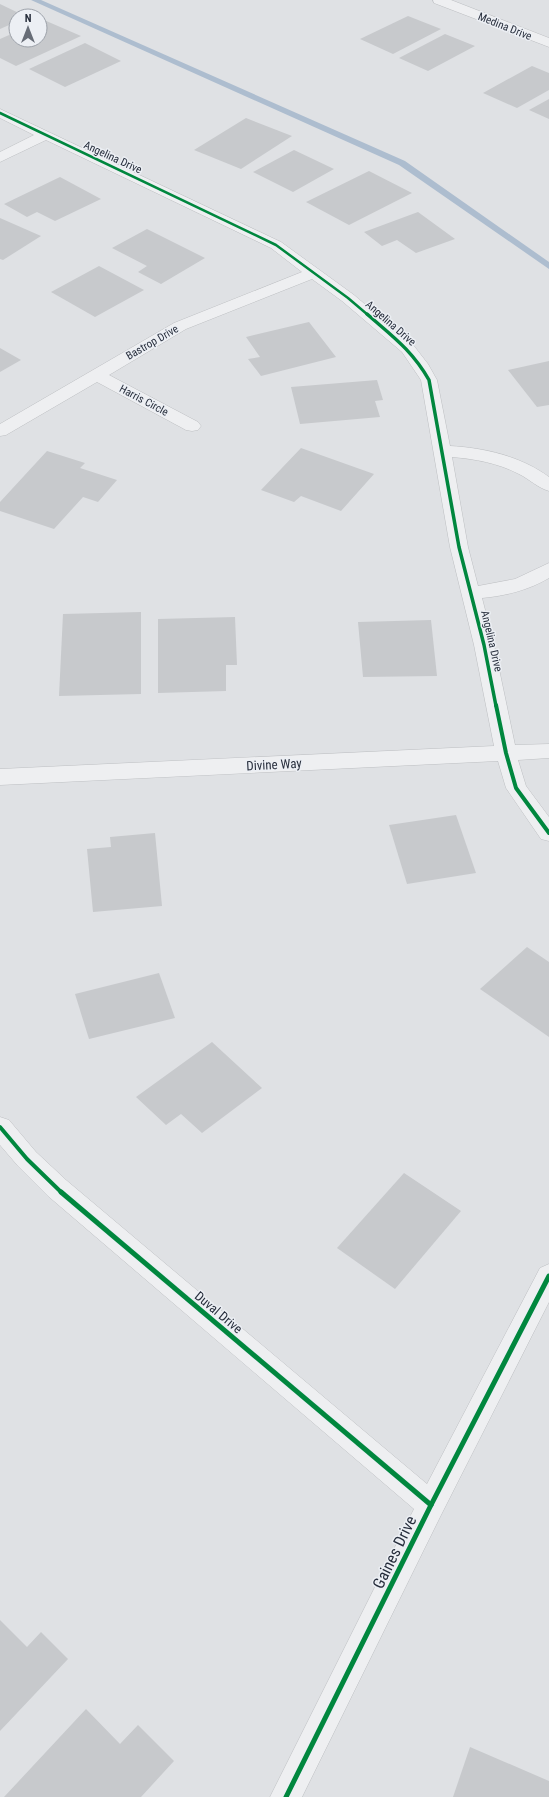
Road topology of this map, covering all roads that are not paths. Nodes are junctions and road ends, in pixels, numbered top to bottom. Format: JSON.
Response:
{"nodes":[{"id":1,"x":439,"y":0,"type":"edge"},
{"id":2,"x":549,"y":44,"type":"edge"},
{"id":3,"x":0,"y":113,"type":"edge"},
{"id":4,"x":45,"y":135,"type":"junction"},
{"id":5,"x":0,"y":158,"type":"edge"},
{"id":6,"x":313,"y":273,"type":"junction"},
{"id":7,"x":96,"y":375,"type":"junction"},
{"id":8,"x":192,"y":426,"type":"dead end"},
{"id":9,"x":0,"y":431,"type":"edge"},
{"id":10,"x":441,"y":451,"type":"junction"},
{"id":11,"x":549,"y":485,"type":"edge"},
{"id":12,"x":549,"y":569,"type":"edge"},
{"id":13,"x":472,"y":593,"type":"junction"},
{"id":14,"x":549,"y":751,"type":"edge"},
{"id":15,"x":506,"y":753,"type":"junction"},
{"id":16,"x":0,"y":777,"type":"edge"},
{"id":17,"x":549,"y":834,"type":"edge"},
{"id":18,"x":0,"y":1127,"type":"edge"},
{"id":19,"x":549,"y":1276,"type":"edge"},
{"id":20,"x":431,"y":1505,"type":"junction"},
{"id":21,"x":286,"y":1797,"type":"edge"}],
"edges":[{"from":1,"to":2,"type":"street","name":"Medina Drive"},
{"from":3,"to":4,"type":"street","name":"Angelina Drive"},
{"from":4,"to":5,"type":"street"},
{"from":4,"to":6,"type":"street","name":"Angelina Drive"},
{"from":6,"to":7,"type":"street","name":"Bastrop Drive"},
{"from":6,"to":10,"type":"street","name":"Angelina Drive"},
{"from":7,"to":8,"type":"street","name":"Harris Circle"},
{"from":7,"to":9,"type":"street","name":"Bastrop Drive"},
{"from":10,"to":11,"type":"street"},
{"from":10,"to":13,"type":"street","name":"Angelina Drive"},
{"from":12,"to":13,"type":"street","name":"Angelina Drive"},
{"from":13,"to":15,"type":"street","name":"Angelina Drive"},
{"from":14,"to":15,"type":"street","name":"Divine Way"},
{"from":15,"to":16,"type":"street","name":"Divine Way"},
{"from":15,"to":17,"type":"street","name":"Angelina Drive"},
{"from":18,"to":20,"type":"street","name":"Duval Drive"},
{"from":19,"to":20,"type":"street","name":"Gaines Drive"},
{"from":20,"to":21,"type":"street","name":"Gaines Drive"}]}
